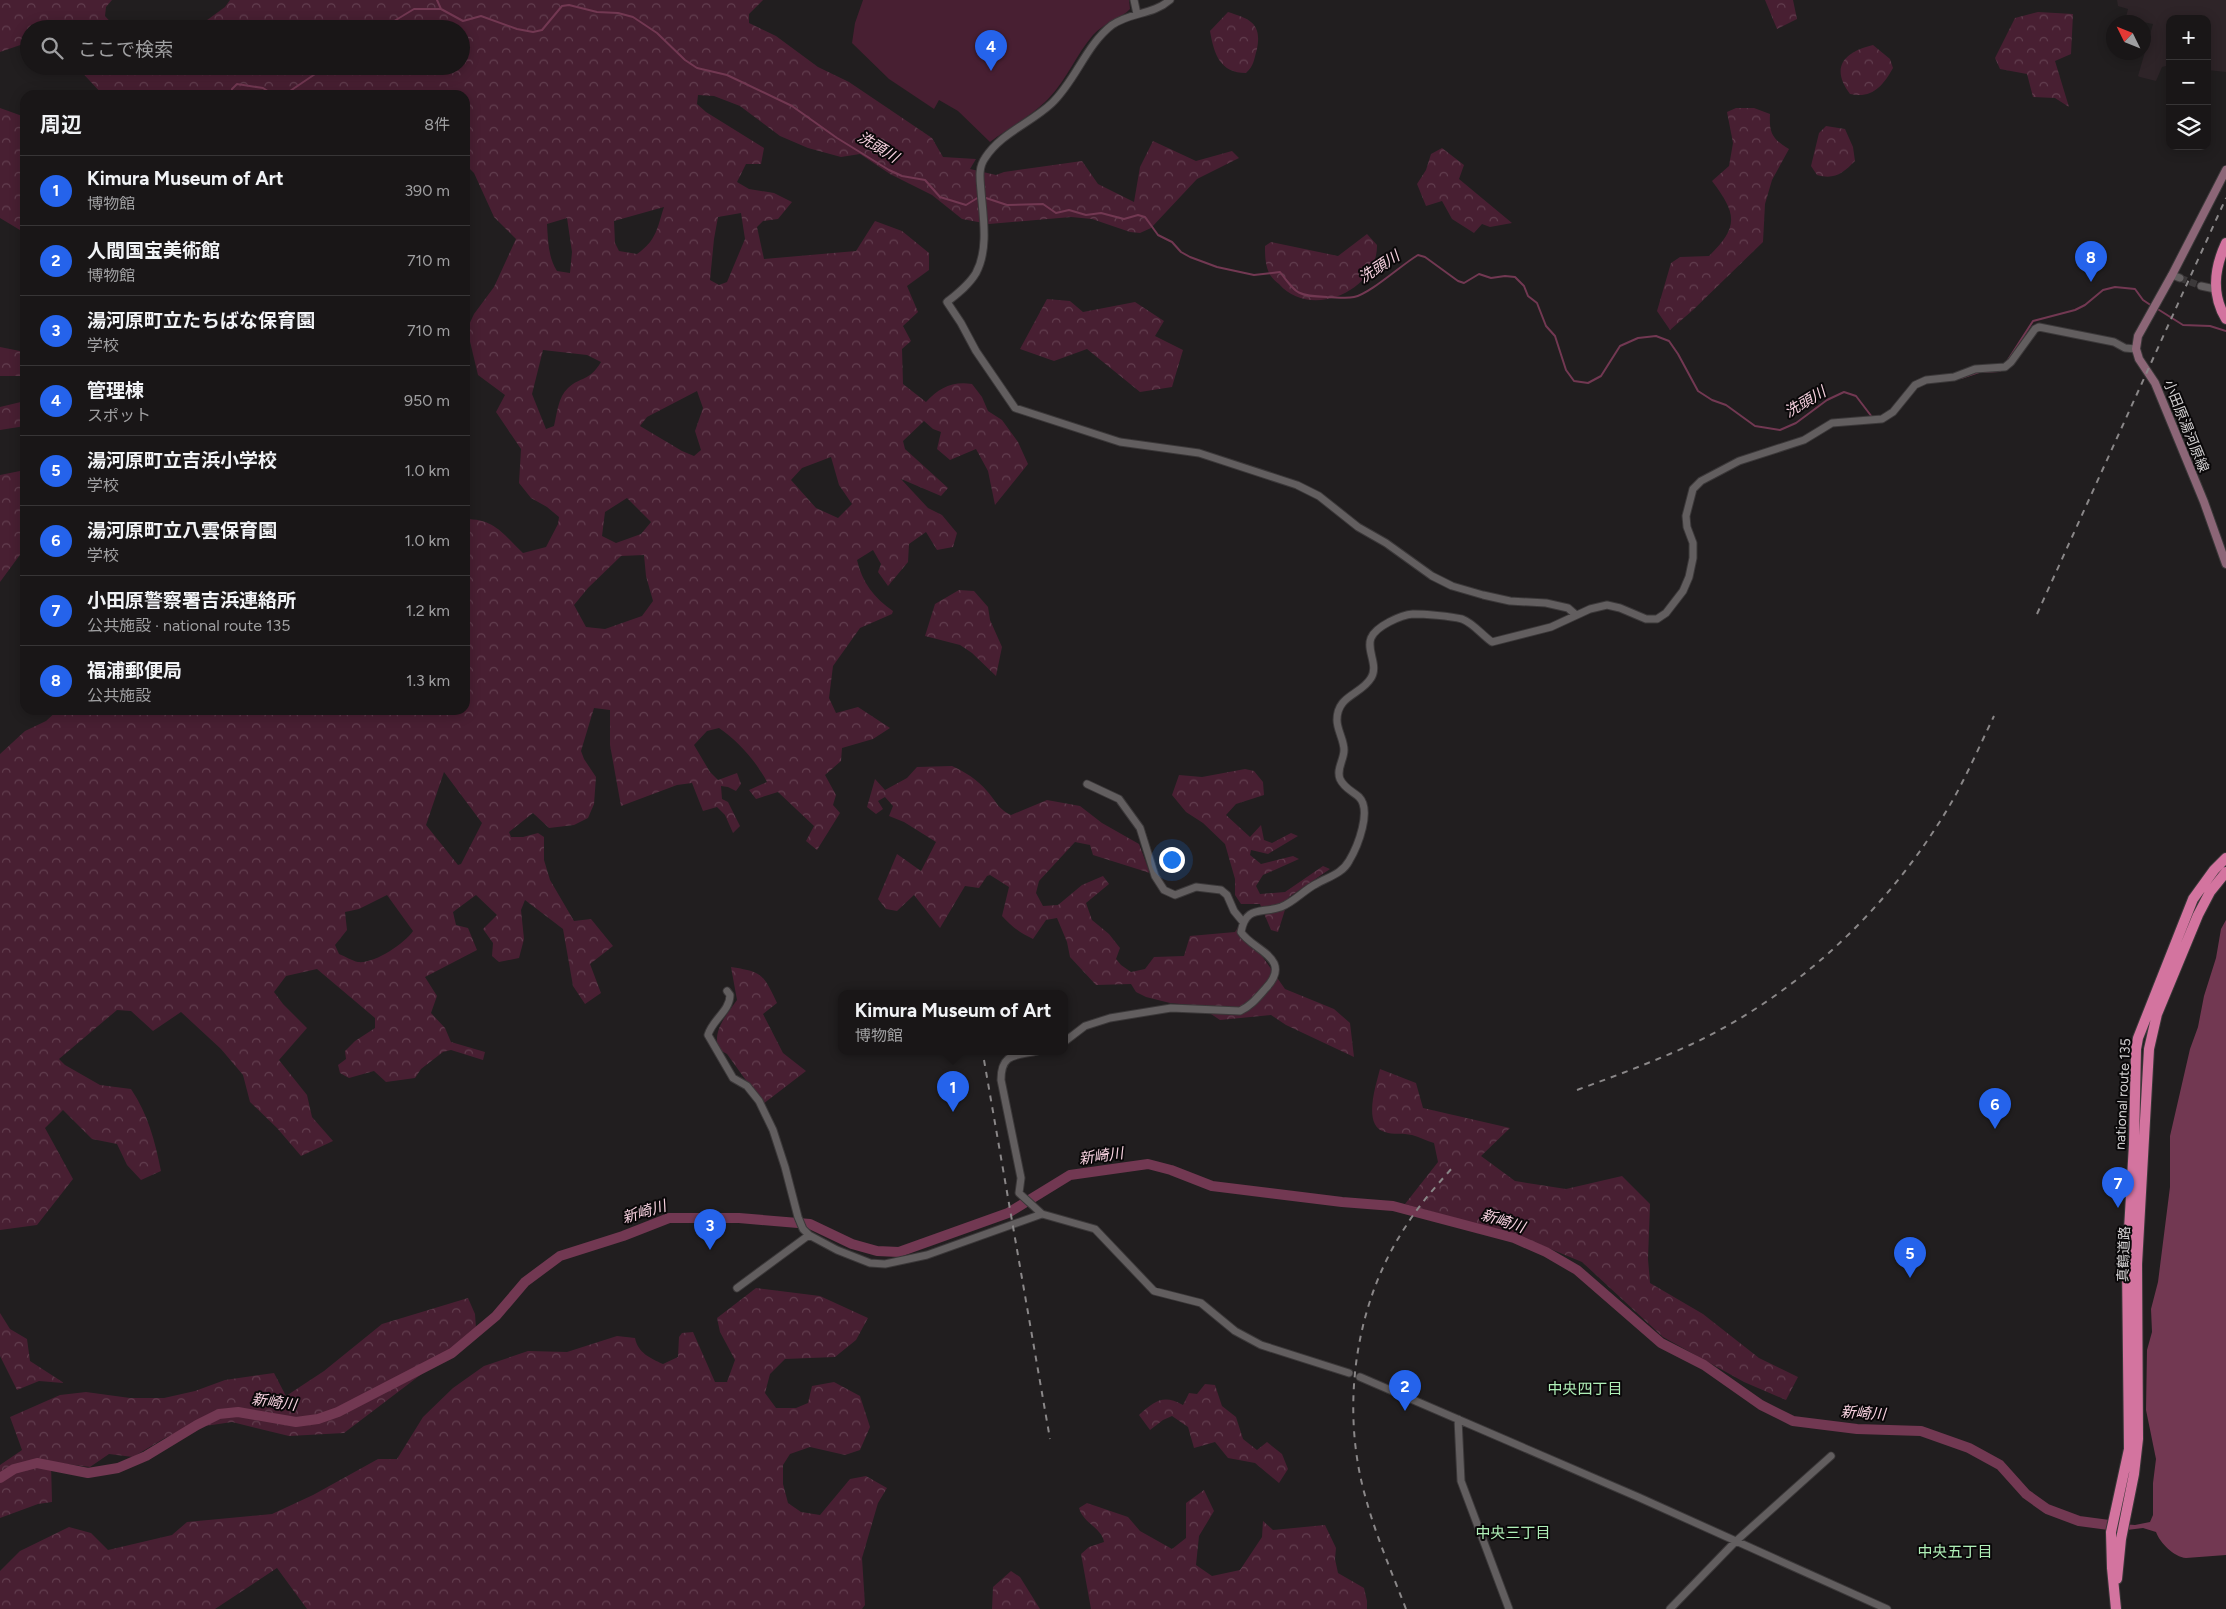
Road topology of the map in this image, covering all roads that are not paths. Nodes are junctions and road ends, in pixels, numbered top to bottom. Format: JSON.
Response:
{"nodes":[{"id":1,"x":1134,"y":0,"type":"edge"},
{"id":2,"x":1170,"y":0,"type":"edge"},
{"id":3,"x":1137,"y":14,"type":"junction"},
{"id":4,"x":2226,"y":170,"type":"edge"},
{"id":5,"x":2226,"y":243,"type":"edge"},
{"id":6,"x":2201,"y":286,"type":"tunnel mouth"},
{"id":7,"x":2215,"y":289,"type":"junction"},
{"id":8,"x":2226,"y":319,"type":"edge"},
{"id":9,"x":2136,"y":349,"type":"junction"},
{"id":10,"x":2226,"y":564,"type":"edge"},
{"id":11,"x":1576,"y":615,"type":"junction"},
{"id":12,"x":1087,"y":784,"type":"dead end"},
{"id":13,"x":2226,"y":858,"type":"edge"},
{"id":14,"x":2226,"y":872,"type":"edge"},
{"id":15,"x":1243,"y":922,"type":"junction"},
{"id":16,"x":727,"y":991,"type":"dead end"},
{"id":17,"x":1068,"y":1039,"type":"edge"},
{"id":18,"x":1022,"y":1055,"type":"edge"},
{"id":19,"x":1042,"y":1214,"type":"junction"},
{"id":20,"x":809,"y":1235,"type":"junction"},
{"id":21,"x":737,"y":1288,"type":"dead end"},
{"id":22,"x":1349,"y":1373,"type":"dead end"},
{"id":23,"x":1360,"y":1377,"type":"dead end"},
{"id":24,"x":1458,"y":1419,"type":"junction"},
{"id":25,"x":1830,"y":1456,"type":"dead end"},
{"id":26,"x":1735,"y":1542,"type":"junction"},
{"id":27,"x":2115,"y":1593,"type":"junction"},
{"id":28,"x":1509,"y":1609,"type":"edge"},
{"id":29,"x":1670,"y":1609,"type":"edge"},
{"id":30,"x":1887,"y":1609,"type":"edge"},
{"id":31,"x":2116,"y":1609,"type":"edge"}],
"edges":[{"from":1,"to":3,"type":"street"},
{"from":2,"to":3,"type":"street"},
{"from":3,"to":11,"type":"street"},
{"from":4,"to":9,"type":"main road"},
{"from":5,"to":7,"type":"highway"},
{"from":6,"to":7,"type":"street"},
{"from":7,"to":8,"type":"highway"},
{"from":9,"to":10,"type":"main road","name":"小田原湯河原線"},
{"from":9,"to":11,"type":"street"},
{"from":11,"to":15,"type":"street"},
{"from":12,"to":15,"type":"street"},
{"from":13,"to":27,"type":"highway","name":"national route 135"},
{"from":14,"to":27,"type":"highway","name":"真鶴道路"},
{"from":15,"to":17,"type":"street"},
{"from":16,"to":20,"type":"street"},
{"from":18,"to":19,"type":"street"},
{"from":19,"to":20,"type":"street"},
{"from":19,"to":22,"type":"street"},
{"from":20,"to":21,"type":"street"},
{"from":23,"to":24,"type":"street"},
{"from":24,"to":26,"type":"street"},
{"from":24,"to":28,"type":"street"},
{"from":25,"to":26,"type":"street"},
{"from":26,"to":29,"type":"street"},
{"from":26,"to":30,"type":"street"},
{"from":27,"to":31,"type":"highway"}]}
